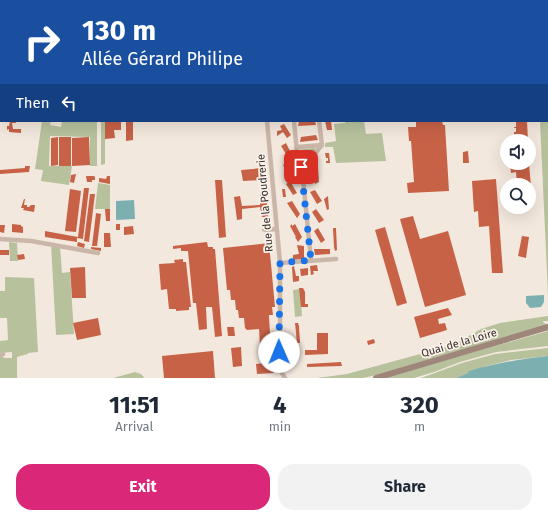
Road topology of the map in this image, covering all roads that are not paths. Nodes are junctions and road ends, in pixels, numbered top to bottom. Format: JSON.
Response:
{"nodes":[{"id":1,"x":267,"y":122,"type":"edge"},
{"id":2,"x":294,"y":122,"type":"edge"},
{"id":3,"x":320,"y":122,"type":"edge"},
{"id":4,"x":322,"y":145,"type":"junction"},
{"id":5,"x":297,"y":147,"type":"junction"},
{"id":6,"x":302,"y":169,"type":"junction"},
{"id":7,"x":0,"y":239,"type":"edge"},
{"id":8,"x":98,"y":253,"type":"dead end"},
{"id":9,"x":336,"y":259,"type":"dead end"},
{"id":10,"x":311,"y":260,"type":"junction"},
{"id":11,"x":280,"y":263,"type":"junction"},
{"id":12,"x":548,"y":327,"type":"edge"},
{"id":13,"x":285,"y":378,"type":"edge"},
{"id":14,"x":376,"y":378,"type":"edge"}],
"edges":[{"from":1,"to":11,"type":"street","name":"Rue de la Poudrerie"},
{"from":2,"to":5,"type":"street"},
{"from":3,"to":4,"type":"street"},
{"from":4,"to":5,"type":"street"},
{"from":4,"to":6,"type":"street"},
{"from":5,"to":6,"type":"street"},
{"from":6,"to":10,"type":"street"},
{"from":7,"to":8,"type":"street"},
{"from":9,"to":10,"type":"street"},
{"from":10,"to":11,"type":"street"},
{"from":11,"to":13,"type":"street","name":"Rue de la Poudrerie"},
{"from":12,"to":14,"type":"main road","name":"Quai de la Loire"}]}
